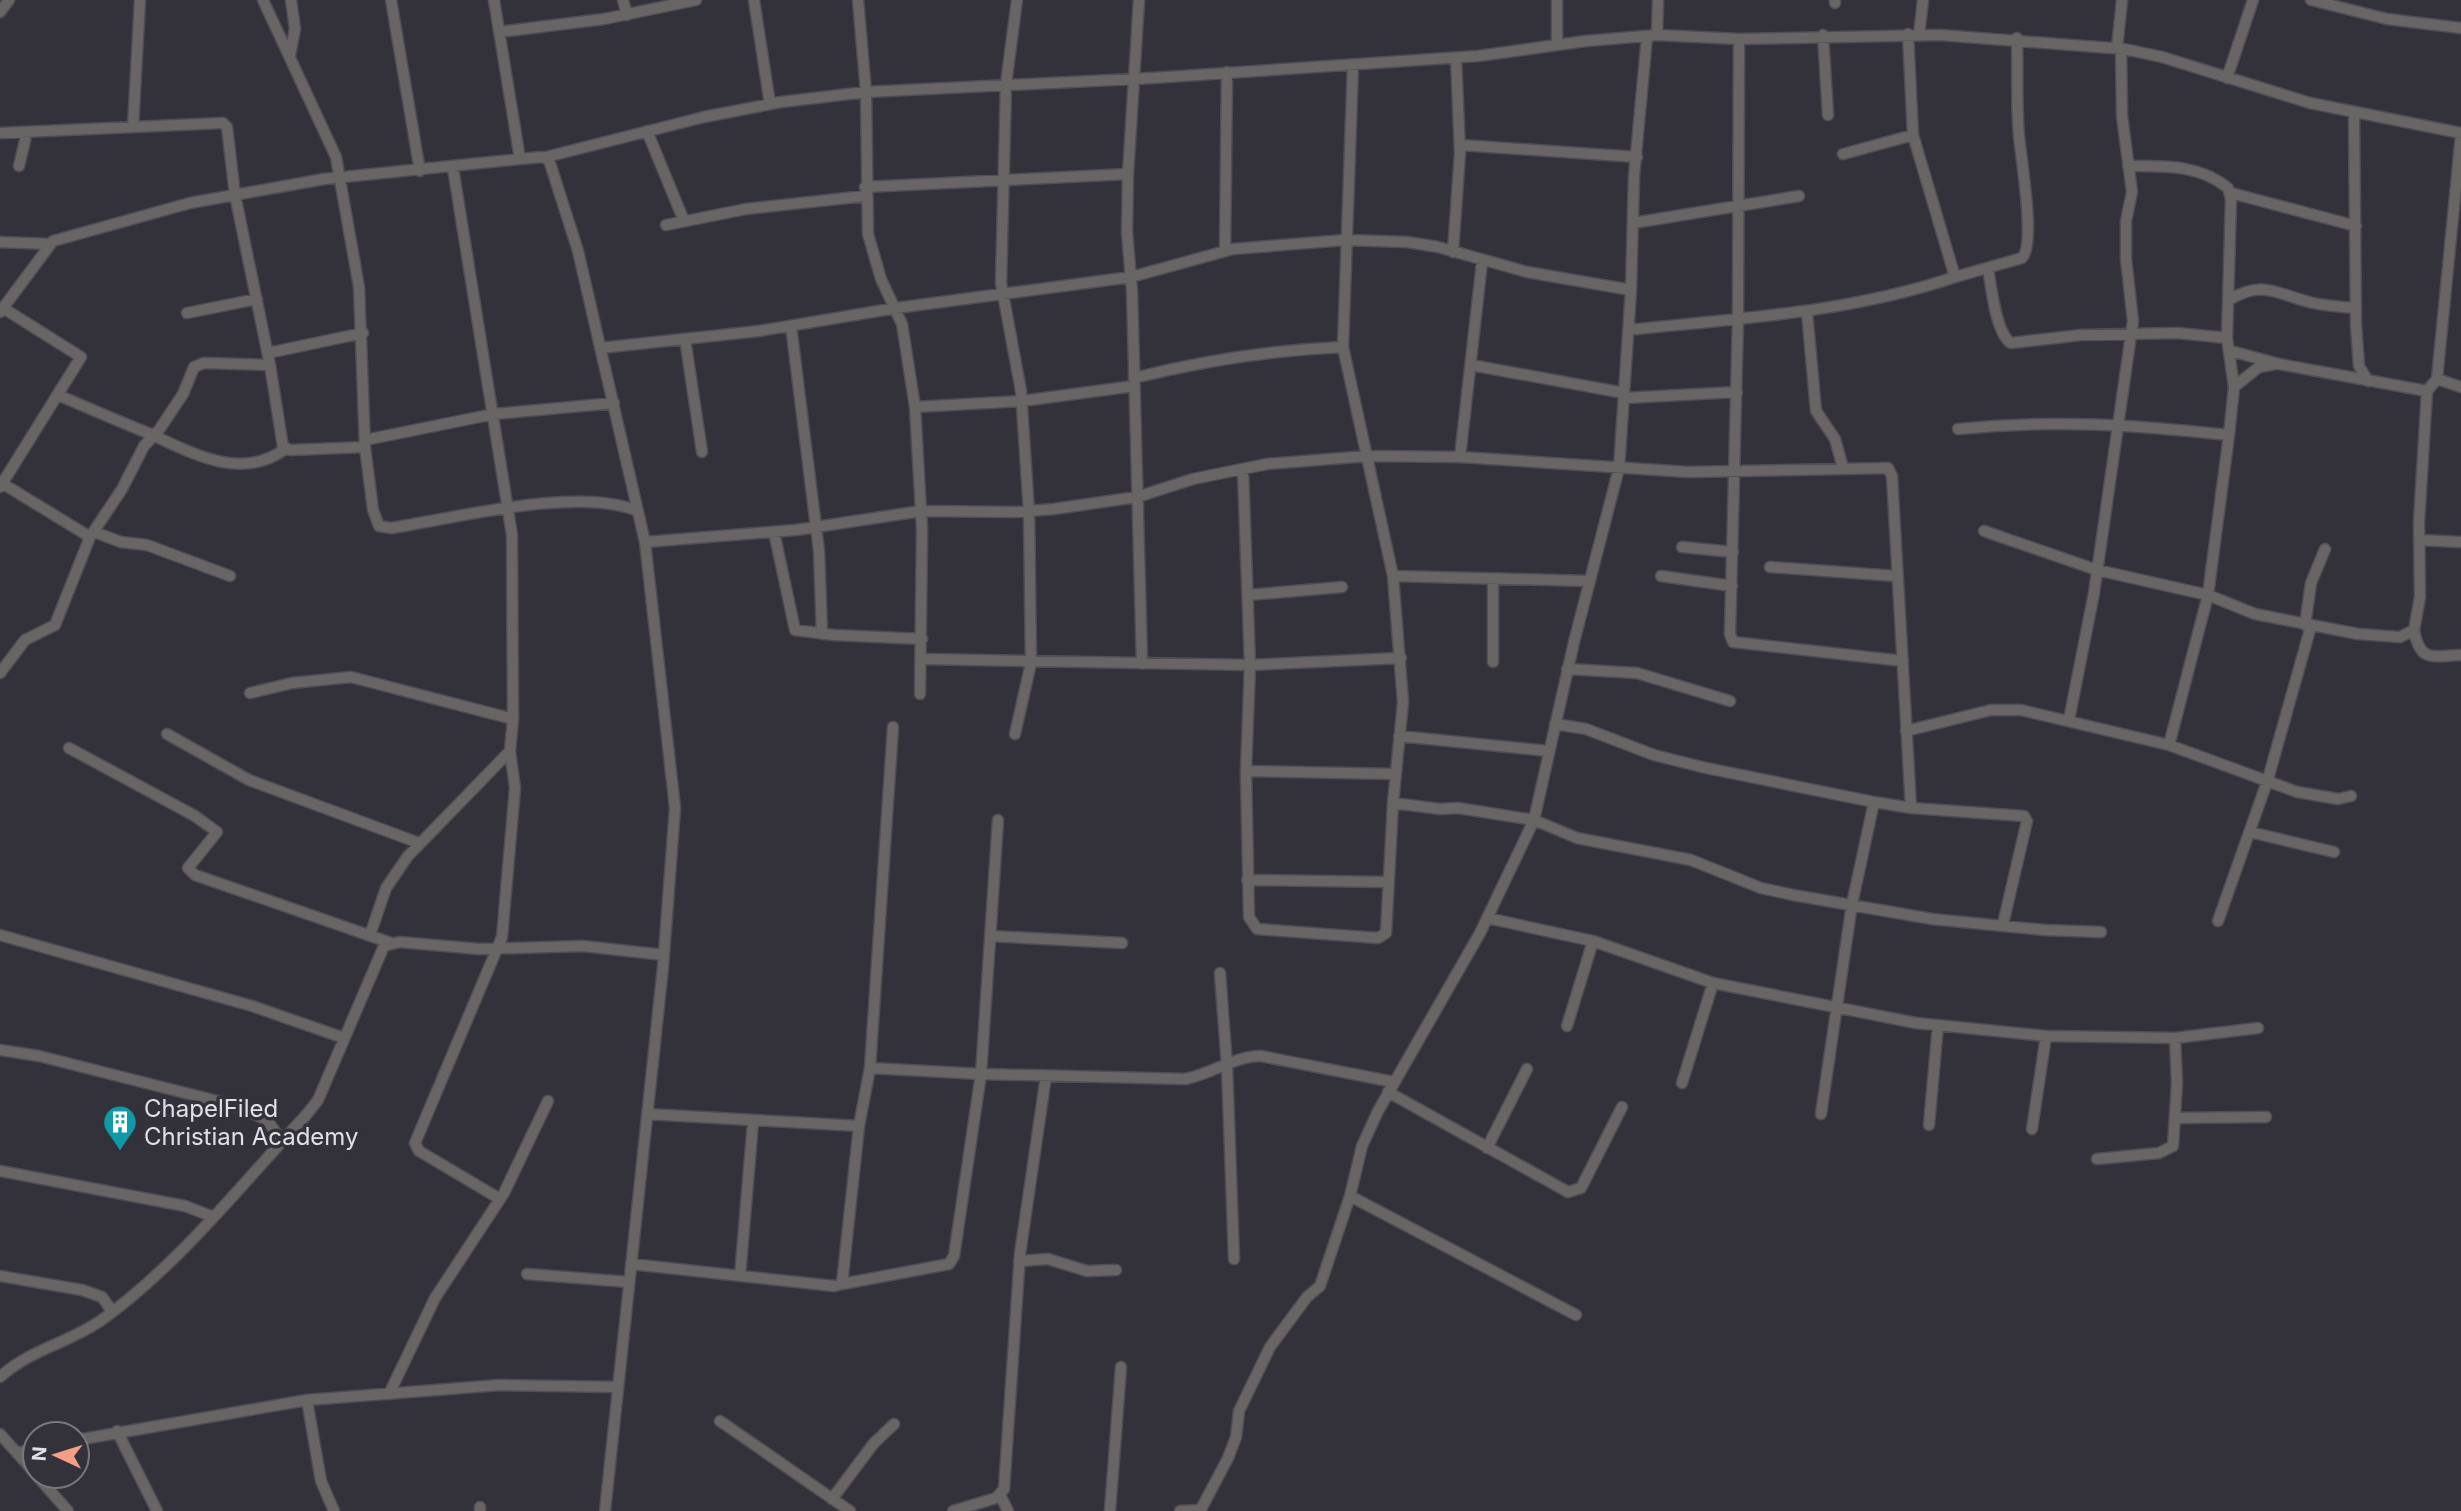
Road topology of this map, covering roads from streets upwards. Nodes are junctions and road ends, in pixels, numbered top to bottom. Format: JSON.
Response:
{"nodes":[{"id":1,"x":9,"y":0,"type":"edge"},
{"id":2,"x":140,"y":0,"type":"edge"},
{"id":3,"x":263,"y":0,"type":"edge"},
{"id":4,"x":291,"y":0,"type":"edge"},
{"id":5,"x":391,"y":0,"type":"edge"},
{"id":6,"x":494,"y":0,"type":"edge"},
{"id":7,"x":623,"y":0,"type":"edge"},
{"id":8,"x":696,"y":0,"type":"edge"},
{"id":9,"x":754,"y":0,"type":"edge"},
{"id":10,"x":858,"y":0,"type":"edge"},
{"id":11,"x":1017,"y":0,"type":"edge"},
{"id":12,"x":1139,"y":0,"type":"edge"},
{"id":13,"x":1557,"y":0,"type":"edge"},
{"id":14,"x":1658,"y":0,"type":"edge"},
{"id":15,"x":1923,"y":0,"type":"edge"},
{"id":16,"x":2122,"y":0,"type":"edge"},
{"id":17,"x":2253,"y":0,"type":"edge"},
{"id":18,"x":2311,"y":0,"type":"edge"},
{"id":19,"x":678,"y":2,"type":"edge"},
{"id":20,"x":0,"y":12,"type":"edge"},
{"id":21,"x":627,"y":15,"type":"junction"},
{"id":22,"x":2461,"y":28,"type":"edge"},
{"id":23,"x":499,"y":32,"type":"junction"},
{"id":24,"x":1913,"y":34,"type":"junction"},
{"id":25,"x":1652,"y":36,"type":"junction"},
{"id":26,"x":1823,"y":36,"type":"junction"},
{"id":27,"x":2017,"y":38,"type":"junction"},
{"id":28,"x":1739,"y":39,"type":"junction"},
{"id":29,"x":1557,"y":45,"type":"junction"},
{"id":30,"x":2119,"y":48,"type":"junction"},
{"id":31,"x":290,"y":55,"type":"junction"},
{"id":32,"x":1456,"y":58,"type":"junction"},
{"id":33,"x":1353,"y":65,"type":"junction"},
{"id":34,"x":1227,"y":72,"type":"junction"},
{"id":35,"x":2227,"y":78,"type":"junction"},
{"id":36,"x":1135,"y":79,"type":"junction"},
{"id":37,"x":1006,"y":84,"type":"junction"},
{"id":38,"x":866,"y":92,"type":"junction"},
{"id":39,"x":770,"y":104,"type":"junction"},
{"id":40,"x":2354,"y":113,"type":"junction"},
{"id":41,"x":1828,"y":115,"type":"dead end"},
{"id":42,"x":133,"y":127,"type":"junction"},
{"id":43,"x":647,"y":131,"type":"junction"},
{"id":44,"x":27,"y":132,"type":"junction"},
{"id":45,"x":0,"y":133,"type":"edge"},
{"id":46,"x":2461,"y":134,"type":"edge"},
{"id":47,"x":1913,"y":135,"type":"junction"},
{"id":48,"x":1460,"y":145,"type":"junction"},
{"id":49,"x":2460,"y":146,"type":"edge"},
{"id":50,"x":1843,"y":154,"type":"dead end"},
{"id":51,"x":546,"y":157,"type":"junction"},
{"id":52,"x":1637,"y":157,"type":"junction"},
{"id":53,"x":520,"y":159,"type":"junction"},
{"id":54,"x":19,"y":166,"type":"dead end"},
{"id":55,"x":2128,"y":166,"type":"junction"},
{"id":56,"x":453,"y":168,"type":"junction"},
{"id":57,"x":420,"y":171,"type":"junction"},
{"id":58,"x":1128,"y":174,"type":"junction"},
{"id":59,"x":340,"y":178,"type":"junction"},
{"id":60,"x":1002,"y":182,"type":"junction"},
{"id":61,"x":865,"y":192,"type":"junction"},
{"id":62,"x":2231,"y":193,"type":"junction"},
{"id":63,"x":235,"y":195,"type":"junction"},
{"id":64,"x":1799,"y":197,"type":"dead end"},
{"id":65,"x":1738,"y":208,"type":"junction"},
{"id":66,"x":684,"y":221,"type":"junction"},
{"id":67,"x":1633,"y":223,"type":"junction"},
{"id":68,"x":666,"y":225,"type":"dead end"},
{"id":69,"x":2356,"y":226,"type":"junction"},
{"id":70,"x":1345,"y":240,"type":"junction"},
{"id":71,"x":0,"y":242,"type":"edge"},
{"id":72,"x":49,"y":244,"type":"junction"},
{"id":73,"x":1225,"y":251,"type":"junction"},
{"id":74,"x":2448,"y":251,"type":"junction"},
{"id":75,"x":1453,"y":252,"type":"junction"},
{"id":76,"x":2461,"y":252,"type":"edge"},
{"id":77,"x":1482,"y":262,"type":"junction"},
{"id":78,"x":1988,"y":268,"type":"junction"},
{"id":79,"x":1131,"y":277,"type":"junction"},
{"id":80,"x":1955,"y":277,"type":"junction"},
{"id":81,"x":1631,"y":290,"type":"junction"},
{"id":82,"x":1003,"y":292,"type":"junction"},
{"id":83,"x":257,"y":299,"type":"junction"},
{"id":84,"x":2229,"y":300,"type":"junction"},
{"id":85,"x":896,"y":308,"type":"junction"},
{"id":86,"x":2356,"y":309,"type":"junction"},
{"id":87,"x":1,"y":310,"type":"edge"},
{"id":88,"x":1807,"y":312,"type":"junction"},
{"id":89,"x":187,"y":313,"type":"dead end"},
{"id":90,"x":1738,"y":319,"type":"junction"},
{"id":91,"x":791,"y":326,"type":"junction"},
{"id":92,"x":1628,"y":330,"type":"junction"},
{"id":93,"x":362,"y":333,"type":"junction"},
{"id":94,"x":2132,"y":336,"type":"junction"},
{"id":95,"x":2227,"y":338,"type":"junction"},
{"id":96,"x":685,"y":339,"type":"junction"},
{"id":97,"x":1343,"y":347,"type":"junction"},
{"id":98,"x":600,"y":348,"type":"junction"},
{"id":99,"x":2231,"y":351,"type":"junction"},
{"id":100,"x":268,"y":353,"type":"junction"},
{"id":101,"x":2279,"y":364,"type":"junction"},
{"id":102,"x":270,"y":365,"type":"junction"},
{"id":103,"x":1471,"y":365,"type":"junction"},
{"id":104,"x":2359,"y":366,"type":"junction"},
{"id":105,"x":2348,"y":378,"type":"junction"},
{"id":106,"x":2437,"y":379,"type":"junction"},
{"id":107,"x":2368,"y":381,"type":"junction"},
{"id":108,"x":1134,"y":382,"type":"junction"},
{"id":109,"x":2234,"y":387,"type":"junction"},
{"id":110,"x":2461,"y":387,"type":"edge"},
{"id":111,"x":2427,"y":391,"type":"junction"},
{"id":112,"x":1737,"y":392,"type":"junction"},
{"id":113,"x":58,"y":396,"type":"junction"},
{"id":114,"x":1624,"y":396,"type":"junction"},
{"id":115,"x":1022,"y":401,"type":"junction"},
{"id":116,"x":614,"y":403,"type":"junction"},
{"id":117,"x":915,"y":407,"type":"junction"},
{"id":118,"x":494,"y":414,"type":"junction"},
{"id":119,"x":2120,"y":423,"type":"junction"},
{"id":120,"x":1958,"y":429,"type":"dead end"},
{"id":121,"x":152,"y":435,"type":"junction"},
{"id":122,"x":2229,"y":435,"type":"junction"},
{"id":123,"x":365,"y":443,"type":"junction"},
{"id":124,"x":285,"y":449,"type":"junction"},
{"id":125,"x":702,"y":452,"type":"dead end"},
{"id":126,"x":1368,"y":456,"type":"junction"},
{"id":127,"x":1460,"y":457,"type":"junction"},
{"id":128,"x":1619,"y":468,"type":"junction"},
{"id":129,"x":1843,"y":468,"type":"junction"},
{"id":130,"x":1244,"y":470,"type":"junction"},
{"id":131,"x":1735,"y":470,"type":"junction"},
{"id":132,"x":1,"y":484,"type":"edge"},
{"id":133,"x":1137,"y":496,"type":"junction"},
{"id":134,"x":509,"y":508,"type":"junction"},
{"id":135,"x":638,"y":511,"type":"junction"},
{"id":136,"x":921,"y":511,"type":"junction"},
{"id":137,"x":1029,"y":512,"type":"junction"},
{"id":138,"x":816,"y":527,"type":"junction"},
{"id":139,"x":1984,"y":531,"type":"dead end"},
{"id":140,"x":774,"y":532,"type":"junction"},
{"id":141,"x":92,"y":535,"type":"junction"},
{"id":142,"x":2419,"y":540,"type":"junction"},
{"id":143,"x":645,"y":542,"type":"junction"},
{"id":144,"x":2461,"y":542,"type":"edge"},
{"id":145,"x":1682,"y":547,"type":"dead end"},
{"id":146,"x":2325,"y":549,"type":"dead end"},
{"id":147,"x":1733,"y":552,"type":"junction"},
{"id":148,"x":1770,"y":567,"type":"dead end"},
{"id":149,"x":2097,"y":570,"type":"junction"},
{"id":150,"x":230,"y":576,"type":"dead end"},
{"id":151,"x":1393,"y":576,"type":"junction"},
{"id":152,"x":1661,"y":576,"type":"dead end"},
{"id":153,"x":1896,"y":576,"type":"junction"},
{"id":154,"x":1493,"y":579,"type":"junction"},
{"id":155,"x":1590,"y":580,"type":"junction"},
{"id":156,"x":1732,"y":586,"type":"junction"},
{"id":157,"x":1342,"y":587,"type":"dead end"},
{"id":158,"x":1248,"y":595,"type":"junction"},
{"id":159,"x":2208,"y":595,"type":"junction"},
{"id":160,"x":2308,"y":625,"type":"junction"},
{"id":161,"x":2414,"y":630,"type":"junction"},
{"id":162,"x":822,"y":634,"type":"junction"},
{"id":163,"x":922,"y":639,"type":"junction"},
{"id":164,"x":2461,"y":655,"type":"edge"},
{"id":165,"x":1401,"y":658,"type":"junction"},
{"id":166,"x":921,"y":659,"type":"junction"},
{"id":167,"x":1903,"y":661,"type":"junction"},
{"id":168,"x":1493,"y":662,"type":"dead end"},
{"id":169,"x":1031,"y":663,"type":"junction"},
{"id":170,"x":1142,"y":664,"type":"junction"},
{"id":171,"x":1250,"y":666,"type":"junction"},
{"id":172,"x":1567,"y":669,"type":"junction"},
{"id":173,"x":0,"y":673,"type":"edge"},
{"id":174,"x":250,"y":693,"type":"dead end"},
{"id":175,"x":920,"y":694,"type":"dead end"},
{"id":176,"x":1730,"y":701,"type":"dead end"},
{"id":177,"x":513,"y":719,"type":"junction"},
{"id":178,"x":2069,"y":720,"type":"junction"},
{"id":179,"x":1555,"y":724,"type":"junction"},
{"id":180,"x":893,"y":727,"type":"dead end"},
{"id":181,"x":1906,"y":731,"type":"junction"},
{"id":182,"x":167,"y":734,"type":"dead end"},
{"id":183,"x":1015,"y":734,"type":"dead end"},
{"id":184,"x":1399,"y":736,"type":"junction"},
{"id":185,"x":2169,"y":745,"type":"junction"},
{"id":186,"x":69,"y":748,"type":"dead end"},
{"id":187,"x":510,"y":751,"type":"junction"},
{"id":188,"x":1548,"y":751,"type":"junction"},
{"id":189,"x":1247,"y":771,"type":"junction"},
{"id":190,"x":1395,"y":774,"type":"junction"},
{"id":191,"x":2269,"y":779,"type":"junction"},
{"id":192,"x":2351,"y":796,"type":"dead end"},
{"id":193,"x":1874,"y":802,"type":"junction"},
{"id":194,"x":1393,"y":803,"type":"junction"},
{"id":195,"x":1910,"y":808,"type":"junction"},
{"id":196,"x":998,"y":820,"type":"dead end"},
{"id":197,"x":1534,"y":820,"type":"junction"},
{"id":198,"x":2250,"y":832,"type":"junction"},
{"id":199,"x":419,"y":843,"type":"junction"},
{"id":200,"x":2334,"y":852,"type":"dead end"},
{"id":201,"x":1247,"y":880,"type":"junction"},
{"id":202,"x":1389,"y":882,"type":"junction"},
{"id":203,"x":1852,"y":904,"type":"junction"},
{"id":204,"x":1487,"y":918,"type":"junction"},
{"id":205,"x":2218,"y":921,"type":"dead end"},
{"id":206,"x":2003,"y":924,"type":"junction"},
{"id":207,"x":2101,"y":932,"type":"dead end"},
{"id":208,"x":370,"y":934,"type":"junction"},
{"id":209,"x":0,"y":935,"type":"edge"},
{"id":210,"x":990,"y":936,"type":"junction"},
{"id":211,"x":1593,"y":941,"type":"junction"},
{"id":212,"x":391,"y":943,"type":"junction"},
{"id":213,"x":1122,"y":943,"type":"dead end"},
{"id":214,"x":499,"y":948,"type":"junction"},
{"id":215,"x":664,"y":956,"type":"junction"},
{"id":216,"x":1220,"y":973,"type":"dead end"},
{"id":217,"x":1713,"y":983,"type":"junction"},
{"id":218,"x":1835,"y":1008,"type":"junction"},
{"id":219,"x":1938,"y":1025,"type":"junction"},
{"id":220,"x":1567,"y":1026,"type":"dead end"},
{"id":221,"x":2258,"y":1028,"type":"dead end"},
{"id":222,"x":2046,"y":1036,"type":"junction"},
{"id":223,"x":344,"y":1038,"type":"junction"},
{"id":224,"x":2175,"y":1038,"type":"junction"},
{"id":225,"x":0,"y":1049,"type":"edge"},
{"id":226,"x":1227,"y":1066,"type":"junction"},
{"id":227,"x":870,"y":1068,"type":"junction"},
{"id":228,"x":1527,"y":1069,"type":"dead end"},
{"id":229,"x":981,"y":1074,"type":"junction"},
{"id":230,"x":1046,"y":1076,"type":"junction"},
{"id":231,"x":1394,"y":1082,"type":"junction"},
{"id":232,"x":1682,"y":1083,"type":"dead end"},
{"id":233,"x":1388,"y":1092,"type":"junction"},
{"id":234,"x":548,"y":1101,"type":"dead end"},
{"id":235,"x":1622,"y":1107,"type":"dead end"},
{"id":236,"x":647,"y":1114,"type":"junction"},
{"id":237,"x":1821,"y":1114,"type":"dead end"},
{"id":238,"x":2266,"y":1116,"type":"dead end"},
{"id":239,"x":2175,"y":1118,"type":"junction"},
{"id":240,"x":753,"y":1122,"type":"junction"},
{"id":241,"x":1929,"y":1125,"type":"dead end"},
{"id":242,"x":859,"y":1126,"type":"junction"},
{"id":243,"x":2032,"y":1129,"type":"dead end"},
{"id":244,"x":282,"y":1141,"type":"junction"},
{"id":245,"x":1487,"y":1147,"type":"junction"},
{"id":246,"x":2097,"y":1158,"type":"dead end"},
{"id":247,"x":0,"y":1171,"type":"edge"},
{"id":248,"x":1350,"y":1196,"type":"junction"},
{"id":249,"x":500,"y":1199,"type":"junction"},
{"id":250,"x":211,"y":1216,"type":"junction"},
{"id":251,"x":1234,"y":1259,"type":"dead end"},
{"id":252,"x":1019,"y":1261,"type":"junction"},
{"id":253,"x":631,"y":1264,"type":"junction"},
{"id":254,"x":1116,"y":1270,"type":"dead end"},
{"id":255,"x":527,"y":1274,"type":"dead end"},
{"id":256,"x":0,"y":1276,"type":"edge"},
{"id":257,"x":740,"y":1276,"type":"junction"},
{"id":258,"x":629,"y":1282,"type":"junction"},
{"id":259,"x":842,"y":1284,"type":"junction"},
{"id":260,"x":112,"y":1311,"type":"junction"},
{"id":261,"x":1576,"y":1315,"type":"dead end"},
{"id":262,"x":1121,"y":1367,"type":"dead end"},
{"id":263,"x":0,"y":1377,"type":"edge"},
{"id":264,"x":618,"y":1387,"type":"junction"},
{"id":265,"x":389,"y":1394,"type":"junction"},
{"id":266,"x":307,"y":1400,"type":"junction"},
{"id":267,"x":720,"y":1421,"type":"dead end"},
{"id":268,"x":894,"y":1424,"type":"dead end"},
{"id":269,"x":117,"y":1431,"type":"junction"},
{"id":270,"x":0,"y":1434,"type":"edge"},
{"id":271,"x":91,"y":1437,"type":"edge"},
{"id":272,"x":21,"y":1452,"type":"edge"},
{"id":273,"x":17,"y":1453,"type":"junction"},
{"id":274,"x":21,"y":1458,"type":"edge"},
{"id":275,"x":49,"y":1490,"type":"edge"},
{"id":276,"x":1000,"y":1494,"type":"junction"},
{"id":277,"x":832,"y":1499,"type":"junction"},
{"id":278,"x":1200,"y":1510,"type":"edge"},
{"id":279,"x":68,"y":1511,"type":"edge"},
{"id":280,"x":157,"y":1511,"type":"edge"},
{"id":281,"x":334,"y":1511,"type":"edge"},
{"id":282,"x":605,"y":1511,"type":"edge"},
{"id":283,"x":850,"y":1511,"type":"edge"},
{"id":284,"x":953,"y":1511,"type":"edge"},
{"id":285,"x":1008,"y":1511,"type":"edge"},
{"id":286,"x":1110,"y":1511,"type":"edge"},
{"id":287,"x":1180,"y":1511,"type":"edge"}],
"edges":[{"from":1,"to":20,"type":"street"},
{"from":2,"to":42,"type":"street"},
{"from":3,"to":31,"type":"street"},
{"from":4,"to":31,"type":"street"},
{"from":5,"to":57,"type":"street"},
{"from":6,"to":23,"type":"street"},
{"from":7,"to":21,"type":"street"},
{"from":8,"to":19,"type":"street"},
{"from":9,"to":39,"type":"street"},
{"from":10,"to":38,"type":"street"},
{"from":11,"to":37,"type":"street"},
{"from":12,"to":36,"type":"street"},
{"from":13,"to":29,"type":"street"},
{"from":14,"to":25,"type":"street"},
{"from":15,"to":24,"type":"street"},
{"from":16,"to":30,"type":"street"},
{"from":17,"to":35,"type":"street"},
{"from":18,"to":22,"type":"street"},
{"from":19,"to":21,"type":"street"},
{"from":21,"to":23,"type":"street"},
{"from":23,"to":53,"type":"street"},
{"from":24,"to":26,"type":"street"},
{"from":24,"to":27,"type":"street"},
{"from":24,"to":47,"type":"street"},
{"from":25,"to":28,"type":"street"},
{"from":25,"to":29,"type":"street"},
{"from":25,"to":52,"type":"street"},
{"from":26,"to":28,"type":"street"},
{"from":26,"to":41,"type":"street"},
{"from":27,"to":30,"type":"street"},
{"from":27,"to":78,"type":"street"},
{"from":28,"to":65,"type":"street"},
{"from":29,"to":32,"type":"street"},
{"from":30,"to":35,"type":"street"},
{"from":30,"to":55,"type":"street"},
{"from":31,"to":59,"type":"street"},
{"from":32,"to":33,"type":"street"},
{"from":32,"to":48,"type":"street"},
{"from":33,"to":34,"type":"street"},
{"from":33,"to":70,"type":"street"},
{"from":34,"to":36,"type":"street"},
{"from":34,"to":73,"type":"street"},
{"from":35,"to":40,"type":"street"},
{"from":36,"to":37,"type":"street"},
{"from":36,"to":58,"type":"street"},
{"from":37,"to":38,"type":"street"},
{"from":37,"to":60,"type":"street"},
{"from":38,"to":39,"type":"street"},
{"from":38,"to":61,"type":"street"},
{"from":39,"to":43,"type":"street"},
{"from":40,"to":46,"type":"street"},
{"from":40,"to":69,"type":"street"},
{"from":42,"to":44,"type":"street"},
{"from":42,"to":63,"type":"street"},
{"from":43,"to":51,"type":"street"},
{"from":43,"to":66,"type":"street"},
{"from":44,"to":45,"type":"street"},
{"from":44,"to":54,"type":"street"},
{"from":46,"to":49,"type":"street"},
{"from":47,"to":50,"type":"street"},
{"from":47,"to":80,"type":"street"},
{"from":48,"to":52,"type":"street"},
{"from":48,"to":75,"type":"street"},
{"from":49,"to":74,"type":"street"},
{"from":51,"to":53,"type":"street"},
{"from":51,"to":98,"type":"street"},
{"from":52,"to":67,"type":"street"},
{"from":53,"to":56,"type":"street"},
{"from":55,"to":62,"type":"street"},
{"from":55,"to":94,"type":"street"},
{"from":56,"to":57,"type":"street"},
{"from":56,"to":118,"type":"street"},
{"from":57,"to":59,"type":"street"},
{"from":58,"to":60,"type":"street"},
{"from":58,"to":79,"type":"street"},
{"from":59,"to":63,"type":"street"},
{"from":59,"to":93,"type":"street"},
{"from":60,"to":61,"type":"street"},
{"from":60,"to":82,"type":"street"},
{"from":61,"to":66,"type":"street"},
{"from":61,"to":85,"type":"street"},
{"from":62,"to":69,"type":"street"},
{"from":62,"to":84,"type":"street"},
{"from":63,"to":72,"type":"street"},
{"from":63,"to":83,"type":"street"},
{"from":64,"to":65,"type":"street"},
{"from":65,"to":67,"type":"street"},
{"from":65,"to":90,"type":"street"},
{"from":66,"to":68,"type":"street"},
{"from":67,"to":81,"type":"street"},
{"from":69,"to":86,"type":"street"},
{"from":70,"to":73,"type":"street"},
{"from":70,"to":75,"type":"street"},
{"from":70,"to":97,"type":"street"},
{"from":71,"to":72,"type":"street"},
{"from":72,"to":87,"type":"street"},
{"from":73,"to":79,"type":"street"},
{"from":74,"to":76,"type":"street"},
{"from":74,"to":106,"type":"street"},
{"from":75,"to":77,"type":"street"},
{"from":77,"to":81,"type":"street"},
{"from":77,"to":103,"type":"street"},
{"from":78,"to":80,"type":"street"},
{"from":78,"to":94,"type":"street"},
{"from":79,"to":82,"type":"street"},
{"from":79,"to":108,"type":"street"},
{"from":80,"to":88,"type":"street"},
{"from":81,"to":92,"type":"street"},
{"from":82,"to":85,"type":"street"},
{"from":82,"to":115,"type":"street"},
{"from":83,"to":89,"type":"street"},
{"from":83,"to":100,"type":"street"},
{"from":84,"to":86,"type":"street"},
{"from":84,"to":95,"type":"street"},
{"from":85,"to":91,"type":"street"},
{"from":85,"to":117,"type":"street"},
{"from":86,"to":104,"type":"street"},
{"from":87,"to":113,"type":"street"},
{"from":88,"to":90,"type":"street"},
{"from":88,"to":129,"type":"street"},
{"from":90,"to":92,"type":"street"},
{"from":90,"to":112,"type":"street"},
{"from":91,"to":96,"type":"street"},
{"from":91,"to":138,"type":"street"},
{"from":92,"to":114,"type":"street"},
{"from":93,"to":100,"type":"street"},
{"from":93,"to":123,"type":"street"},
{"from":94,"to":95,"type":"street"},
{"from":94,"to":119,"type":"street"},
{"from":95,"to":99,"type":"street"},
{"from":96,"to":98,"type":"street"},
{"from":96,"to":125,"type":"street"},
{"from":97,"to":108,"type":"street"},
{"from":97,"to":126,"type":"street"},
{"from":98,"to":116,"type":"street"},
{"from":99,"to":101,"type":"street"},
{"from":99,"to":109,"type":"street"},
{"from":100,"to":102,"type":"street"},
{"from":101,"to":105,"type":"street"},
{"from":101,"to":109,"type":"street"},
{"from":102,"to":121,"type":"street"},
{"from":102,"to":124,"type":"street"},
{"from":103,"to":114,"type":"street"},
{"from":103,"to":127,"type":"street"},
{"from":104,"to":105,"type":"street"},
{"from":104,"to":107,"type":"street"},
{"from":105,"to":107,"type":"street"},
{"from":106,"to":110,"type":"street"},
{"from":106,"to":111,"type":"street"},
{"from":107,"to":111,"type":"street"},
{"from":108,"to":115,"type":"street"},
{"from":108,"to":133,"type":"street"},
{"from":109,"to":122,"type":"street"},
{"from":111,"to":142,"type":"street"},
{"from":112,"to":114,"type":"street"},
{"from":112,"to":131,"type":"street"},
{"from":113,"to":121,"type":"street"},
{"from":113,"to":132,"type":"street"},
{"from":114,"to":128,"type":"street"},
{"from":115,"to":117,"type":"street"},
{"from":115,"to":137,"type":"street"},
{"from":116,"to":118,"type":"street"},
{"from":116,"to":135,"type":"street"},
{"from":117,"to":136,"type":"street"},
{"from":118,"to":123,"type":"street"},
{"from":118,"to":134,"type":"street"},
{"from":119,"to":120,"type":"street"},
{"from":119,"to":122,"type":"street"},
{"from":119,"to":149,"type":"street"},
{"from":121,"to":124,"type":"street"},
{"from":121,"to":141,"type":"street"},
{"from":122,"to":159,"type":"street"},
{"from":123,"to":124,"type":"street"},
{"from":123,"to":134,"type":"street"},
{"from":126,"to":127,"type":"street"},
{"from":126,"to":130,"type":"street"},
{"from":126,"to":151,"type":"street"},
{"from":127,"to":128,"type":"street"},
{"from":128,"to":131,"type":"street"},
{"from":128,"to":155,"type":"street"},
{"from":129,"to":131,"type":"street"},
{"from":129,"to":153,"type":"street"},
{"from":130,"to":133,"type":"street"},
{"from":130,"to":158,"type":"street"},
{"from":131,"to":147,"type":"street"},
{"from":132,"to":141,"type":"street"},
{"from":133,"to":137,"type":"street"},
{"from":133,"to":170,"type":"street"},
{"from":134,"to":135,"type":"street"},
{"from":134,"to":177,"type":"street"},
{"from":135,"to":143,"type":"street"},
{"from":136,"to":137,"type":"street"},
{"from":136,"to":138,"type":"street"},
{"from":136,"to":163,"type":"street"},
{"from":137,"to":169,"type":"street"},
{"from":138,"to":140,"type":"street"},
{"from":138,"to":162,"type":"street"},
{"from":139,"to":149,"type":"street"},
{"from":140,"to":143,"type":"street"},
{"from":140,"to":162,"type":"street"},
{"from":141,"to":150,"type":"street"},
{"from":141,"to":173,"type":"street"},
{"from":142,"to":144,"type":"street"},
{"from":142,"to":161,"type":"street"},
{"from":143,"to":215,"type":"street"},
{"from":145,"to":147,"type":"street"},
{"from":146,"to":160,"type":"street"},
{"from":147,"to":156,"type":"street"},
{"from":148,"to":153,"type":"street"},
{"from":149,"to":159,"type":"street"},
{"from":149,"to":178,"type":"street"},
{"from":151,"to":154,"type":"street"},
{"from":151,"to":165,"type":"street"},
{"from":152,"to":156,"type":"street"},
{"from":153,"to":167,"type":"street"},
{"from":154,"to":155,"type":"street"},
{"from":154,"to":168,"type":"street"},
{"from":155,"to":172,"type":"street"},
{"from":156,"to":167,"type":"street"},
{"from":157,"to":158,"type":"street"},
{"from":158,"to":171,"type":"street"},
{"from":159,"to":160,"type":"street"},
{"from":159,"to":185,"type":"street"},
{"from":160,"to":161,"type":"street"},
{"from":160,"to":191,"type":"street"},
{"from":161,"to":164,"type":"street"},
{"from":162,"to":163,"type":"street"},
{"from":163,"to":166,"type":"street"},
{"from":165,"to":171,"type":"street"},
{"from":165,"to":184,"type":"street"},
{"from":166,"to":169,"type":"street"},
{"from":166,"to":175,"type":"street"},
{"from":167,"to":181,"type":"street"},
{"from":169,"to":170,"type":"street"},
{"from":169,"to":183,"type":"street"},
{"from":170,"to":171,"type":"street"},
{"from":171,"to":189,"type":"street"},
{"from":172,"to":176,"type":"street"},
{"from":172,"to":179,"type":"street"},
{"from":174,"to":177,"type":"street"},
{"from":177,"to":187,"type":"street"},
{"from":178,"to":181,"type":"street"},
{"from":178,"to":185,"type":"street"},
{"from":179,"to":188,"type":"street"},
{"from":179,"to":193,"type":"street"},
{"from":180,"to":227,"type":"street"},
{"from":181,"to":195,"type":"street"},
{"from":182,"to":199,"type":"street"},
{"from":184,"to":188,"type":"street"},
{"from":184,"to":190,"type":"street"},
{"from":185,"to":191,"type":"street"},
{"from":186,"to":208,"type":"street"},
{"from":187,"to":199,"type":"street"},
{"from":187,"to":214,"type":"street"},
{"from":188,"to":197,"type":"street"},
{"from":189,"to":190,"type":"street"},
{"from":189,"to":201,"type":"street"},
{"from":190,"to":194,"type":"street"},
{"from":191,"to":192,"type":"street"},
{"from":191,"to":198,"type":"street"},
{"from":193,"to":195,"type":"street"},
{"from":193,"to":203,"type":"street"},
{"from":194,"to":197,"type":"street"},
{"from":194,"to":202,"type":"street"},
{"from":195,"to":206,"type":"street"},
{"from":196,"to":210,"type":"street"},
{"from":197,"to":203,"type":"street"},
{"from":197,"to":204,"type":"street"},
{"from":198,"to":200,"type":"street"},
{"from":198,"to":205,"type":"street"},
{"from":199,"to":208,"type":"street"},
{"from":201,"to":202,"type":"street"},
{"from":201,"to":202,"type":"street"},
{"from":203,"to":206,"type":"street"},
{"from":203,"to":218,"type":"street"},
{"from":204,"to":211,"type":"street"},
{"from":204,"to":231,"type":"street"},
{"from":206,"to":207,"type":"street"},
{"from":208,"to":212,"type":"street"},
{"from":209,"to":223,"type":"street"},
{"from":210,"to":213,"type":"street"},
{"from":210,"to":229,"type":"street"},
{"from":211,"to":217,"type":"street"},
{"from":211,"to":220,"type":"street"},
{"from":212,"to":214,"type":"street"},
{"from":212,"to":223,"type":"street"},
{"from":214,"to":215,"type":"street"},
{"from":214,"to":249,"type":"street"},
{"from":215,"to":236,"type":"street"},
{"from":216,"to":226,"type":"street"},
{"from":217,"to":218,"type":"street"},
{"from":217,"to":232,"type":"street"},
{"from":218,"to":219,"type":"street"},
{"from":218,"to":237,"type":"street"},
{"from":219,"to":222,"type":"street"},
{"from":219,"to":241,"type":"street"},
{"from":221,"to":224,"type":"street"},
{"from":222,"to":224,"type":"street"},
{"from":222,"to":243,"type":"street"},
{"from":223,"to":244,"type":"street"},
{"from":224,"to":239,"type":"street"},
{"from":225,"to":244,"type":"street"},
{"from":226,"to":230,"type":"street"},
{"from":226,"to":231,"type":"street"},
{"from":226,"to":251,"type":"street"},
{"from":227,"to":229,"type":"street"},
{"from":227,"to":242,"type":"street"},
{"from":228,"to":245,"type":"street"},
{"from":229,"to":230,"type":"street"},
{"from":229,"to":259,"type":"street"},
{"from":230,"to":252,"type":"street"},
{"from":231,"to":233,"type":"street"},
{"from":233,"to":245,"type":"street"},
{"from":233,"to":248,"type":"street"},
{"from":234,"to":249,"type":"street"},
{"from":235,"to":245,"type":"street"},
{"from":236,"to":240,"type":"street"},
{"from":236,"to":253,"type":"street"},
{"from":238,"to":239,"type":"street"},
{"from":239,"to":246,"type":"street"},
{"from":240,"to":242,"type":"street"},
{"from":240,"to":257,"type":"street"},
{"from":242,"to":259,"type":"street"},
{"from":244,"to":250,"type":"street"},
{"from":247,"to":250,"type":"street"},
{"from":248,"to":261,"type":"street"},
{"from":248,"to":278,"type":"street"},
{"from":249,"to":265,"type":"street"},
{"from":250,"to":260,"type":"street"},
{"from":252,"to":254,"type":"street"},
{"from":252,"to":276,"type":"street"},
{"from":253,"to":257,"type":"street"},
{"from":253,"to":258,"type":"street"},
{"from":255,"to":258,"type":"street"},
{"from":256,"to":260,"type":"street"},
{"from":257,"to":259,"type":"street"},
{"from":258,"to":264,"type":"street"},
{"from":260,"to":263,"type":"street"},
{"from":262,"to":286,"type":"street"},
{"from":264,"to":265,"type":"street"},
{"from":264,"to":282,"type":"street"},
{"from":265,"to":266,"type":"street"},
{"from":266,"to":269,"type":"street"},
{"from":266,"to":281,"type":"street"},
{"from":267,"to":277,"type":"street"},
{"from":268,"to":277,"type":"street"},
{"from":269,"to":271,"type":"street"},
{"from":269,"to":280,"type":"street"},
{"from":270,"to":273,"type":"street"},
{"from":272,"to":273,"type":"street"},
{"from":273,"to":274,"type":"street"},
{"from":275,"to":279,"type":"street"},
{"from":276,"to":284,"type":"street"},
{"from":276,"to":285,"type":"street"},
{"from":277,"to":283,"type":"street"},
{"from":278,"to":287,"type":"street"}]}
